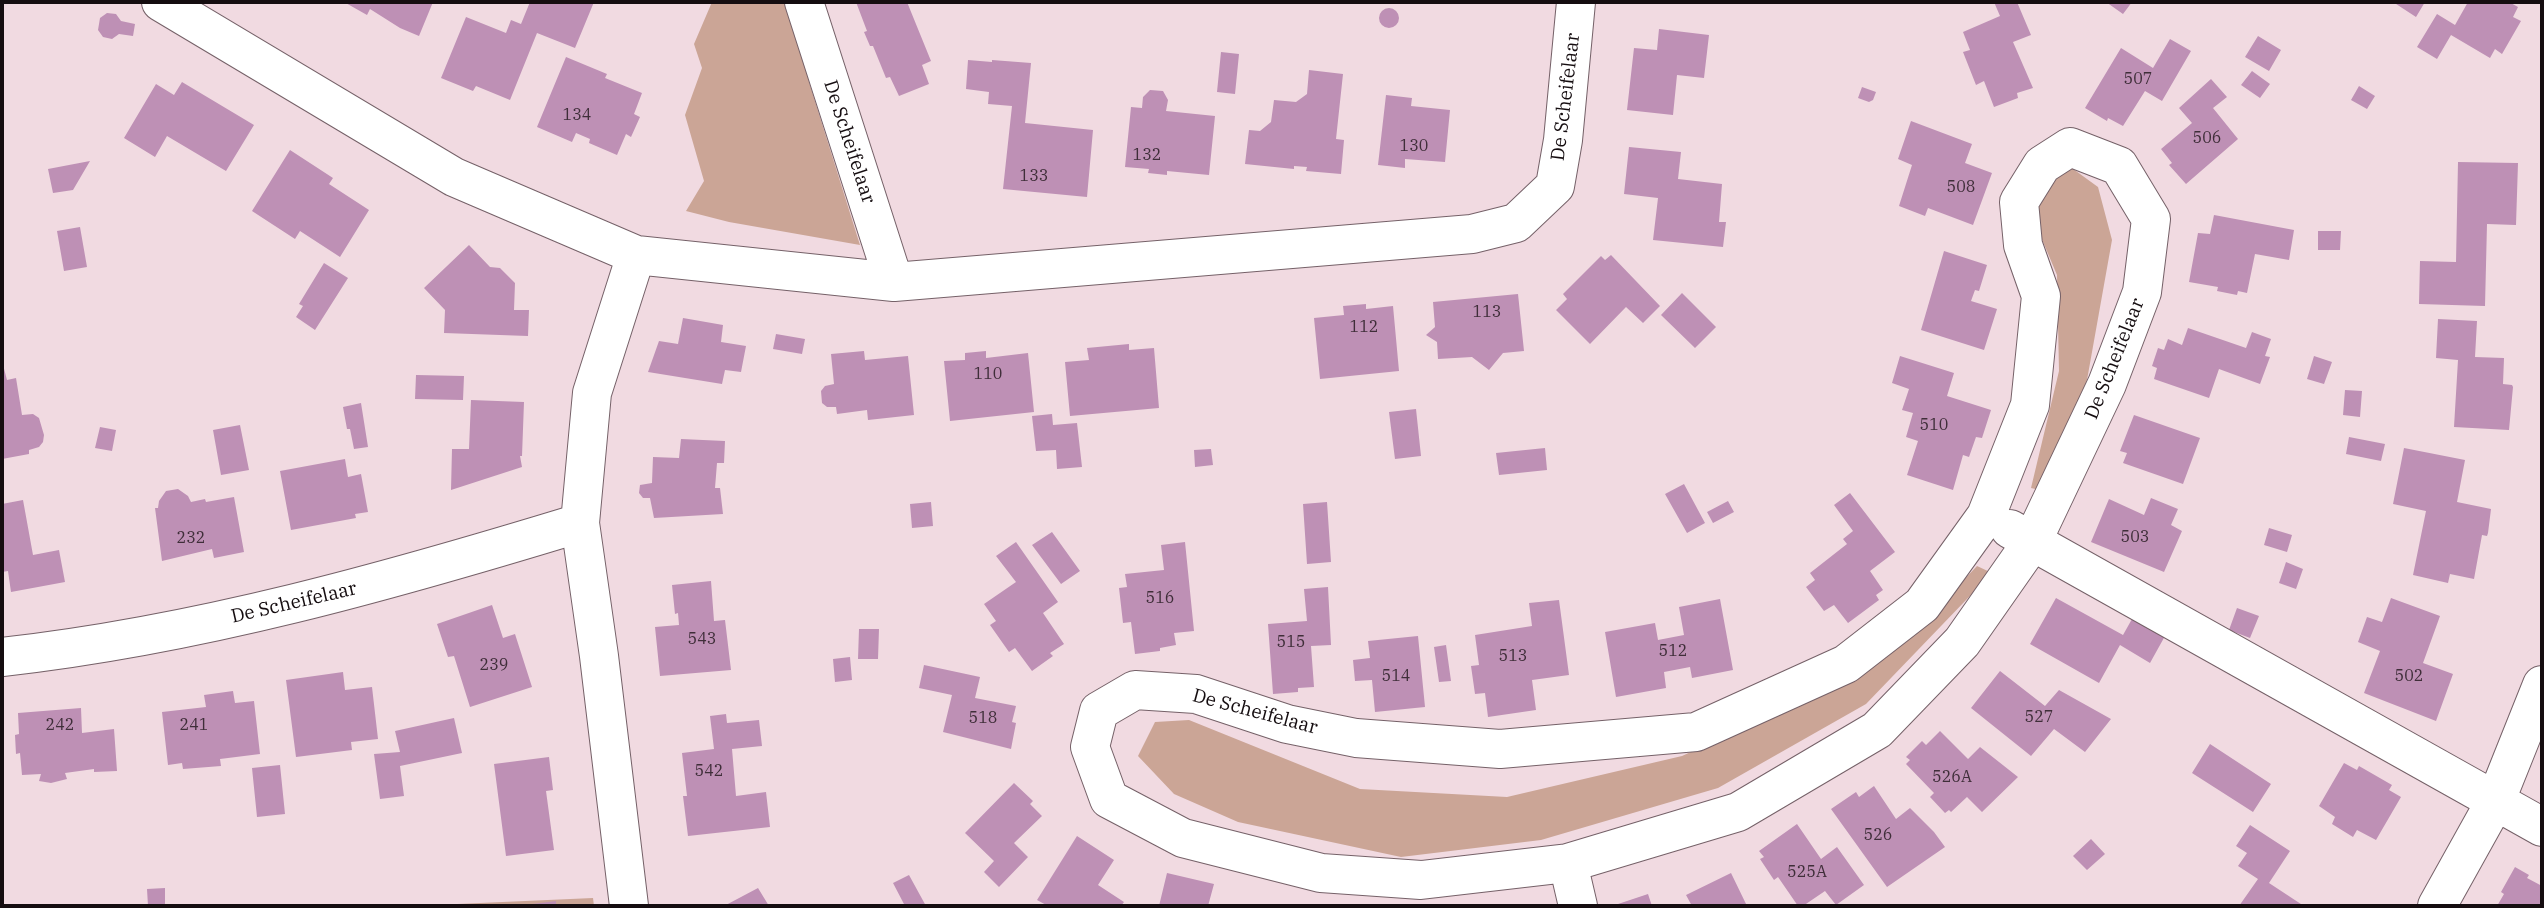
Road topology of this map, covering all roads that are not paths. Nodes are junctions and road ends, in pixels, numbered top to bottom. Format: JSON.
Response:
{"nodes":[{"id":1,"x":161,"y":2,"type":"edge"},
{"id":2,"x":804,"y":2,"type":"edge"},
{"id":3,"x":1576,"y":2,"type":"edge"},
{"id":4,"x":636,"y":255,"type":"junction"},
{"id":5,"x":894,"y":282,"type":"junction"},
{"id":6,"x":1986,"y":516,"type":"junction"},
{"id":7,"x":580,"y":523,"type":"junction"},
{"id":8,"x":2032,"y":542,"type":"junction"},
{"id":9,"x":2,"y":657,"type":"edge"},
{"id":10,"x":2542,"y":685,"type":"edge"},
{"id":11,"x":2496,"y":800,"type":"junction"},
{"id":12,"x":2542,"y":827,"type":"edge"},
{"id":13,"x":1568,"y":863,"type":"junction"},
{"id":14,"x":629,"y":906,"type":"edge"},
{"id":15,"x":1578,"y":906,"type":"edge"},
{"id":16,"x":2437,"y":906,"type":"edge"}],
"edges":[{"from":1,"to":4,"type":"street","name":"De Scheifelaar"},
{"from":2,"to":5,"type":"street","name":"De Scheifelaar"},
{"from":3,"to":5,"type":"street","name":"De Scheifelaar"},
{"from":4,"to":5,"type":"street","name":"De Scheifelaar"},
{"from":4,"to":7,"type":"street"},
{"from":6,"to":8,"type":"street"},
{"from":6,"to":8,"type":"street","name":"De Scheifelaar"},
{"from":6,"to":13,"type":"street","name":"De Scheifelaar"},
{"from":7,"to":9,"type":"street","name":"De Scheifelaar"},
{"from":7,"to":14,"type":"street"},
{"from":8,"to":11,"type":"street"},
{"from":8,"to":13,"type":"street","name":"De Scheifelaar"},
{"from":10,"to":11,"type":"street"},
{"from":11,"to":12,"type":"street"},
{"from":11,"to":16,"type":"street"},
{"from":13,"to":15,"type":"street"}]}
